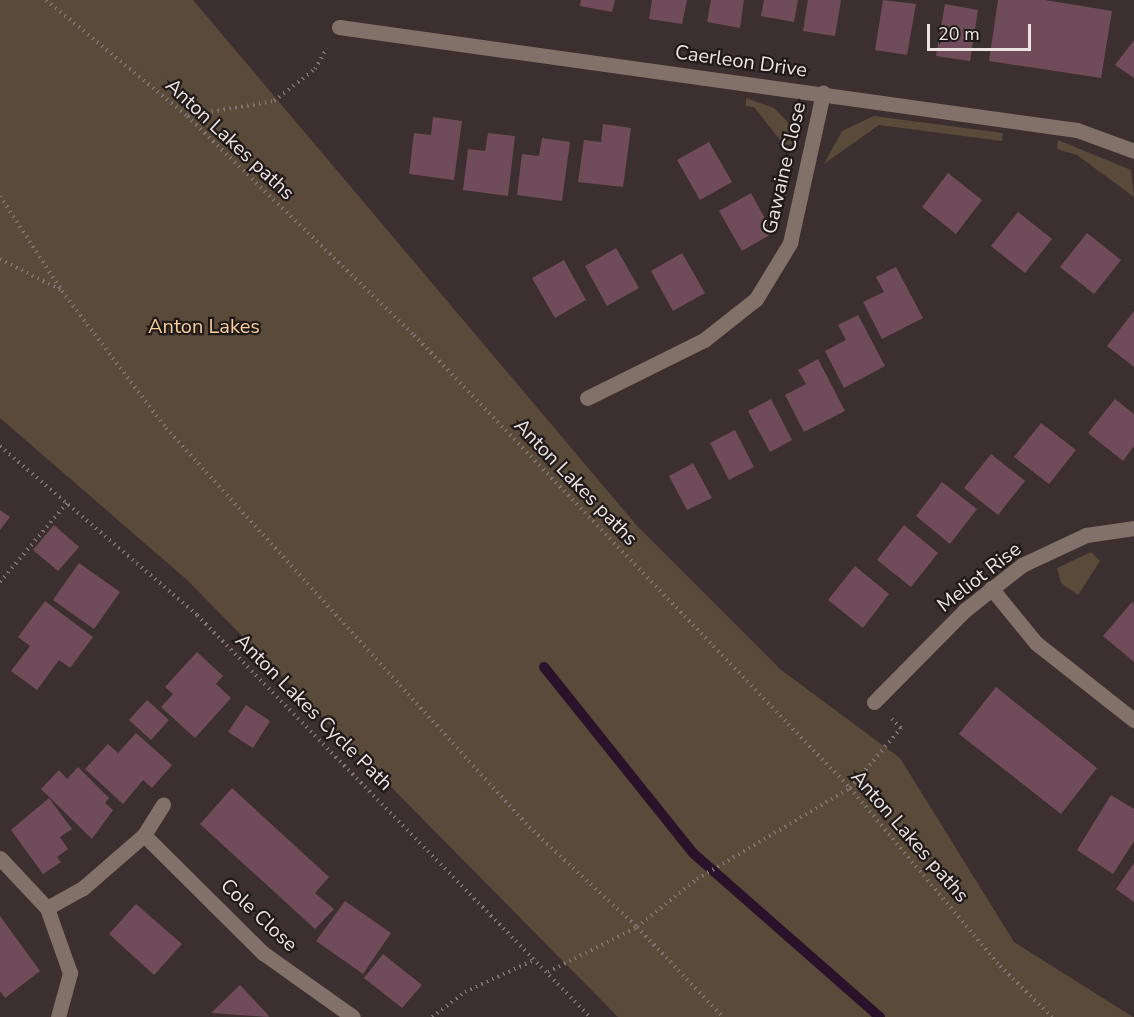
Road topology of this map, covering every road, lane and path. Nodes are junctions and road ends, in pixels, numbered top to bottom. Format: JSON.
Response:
{"nodes":[{"id":1,"x":46,"y":0,"type":"edge"},
{"id":2,"x":339,"y":27,"type":"joint"},
{"id":3,"x":823,"y":93,"type":"junction"},
{"id":4,"x":187,"y":116,"type":"junction"},
{"id":5,"x":1134,"y":151,"type":"edge"},
{"id":6,"x":0,"y":196,"type":"edge"},
{"id":7,"x":0,"y":259,"type":"edge"},
{"id":8,"x":62,"y":291,"type":"junction"},
{"id":9,"x":587,"y":398,"type":"dead end"},
{"id":10,"x":0,"y":446,"type":"edge"},
{"id":11,"x":67,"y":503,"type":"junction"},
{"id":12,"x":1134,"y":528,"type":"edge"},
{"id":13,"x":0,"y":582,"type":"edge"},
{"id":14,"x":991,"y":588,"type":"junction"},
{"id":15,"x":874,"y":702,"type":"joint"},
{"id":16,"x":1134,"y":720,"type":"edge"},
{"id":17,"x":850,"y":788,"type":"junction"},
{"id":18,"x":163,"y":804,"type":"dead end"},
{"id":19,"x":144,"y":836,"type":"junction"},
{"id":20,"x":0,"y":858,"type":"edge"},
{"id":21,"x":48,"y":908,"type":"junction"},
{"id":22,"x":637,"y":927,"type":"junction"},
{"id":23,"x":536,"y":959,"type":"junction"},
{"id":24,"x":548,"y":972,"type":"junction"},
{"id":25,"x":58,"y":1017,"type":"edge"},
{"id":26,"x":353,"y":1017,"type":"edge"},
{"id":27,"x":432,"y":1017,"type":"edge"},
{"id":28,"x":590,"y":1017,"type":"edge"},
{"id":29,"x":723,"y":1017,"type":"edge"},
{"id":30,"x":1052,"y":1017,"type":"edge"}],
"edges":[{"from":1,"to":4,"type":"path","name":"Anton Lakes paths"},
{"from":2,"to":3,"type":"street","name":"Caerleon Drive"},
{"from":2,"to":4,"type":"path"},
{"from":3,"to":5,"type":"street","name":"Caerleon Drive"},
{"from":3,"to":9,"type":"street","name":"Gawaine Close"},
{"from":4,"to":17,"type":"path","name":"Anton Lakes paths"},
{"from":6,"to":8,"type":"path"},
{"from":7,"to":8,"type":"path"},
{"from":8,"to":22,"type":"path"},
{"from":10,"to":11,"type":"path","name":"Anton Lakes Cycle Path"},
{"from":11,"to":13,"type":"path"},
{"from":11,"to":23,"type":"path","name":"Anton Lakes Cycle Path"},
{"from":12,"to":14,"type":"street","name":"Meliot Rise"},
{"from":14,"to":15,"type":"street","name":"Meliot Rise"},
{"from":14,"to":16,"type":"street"},
{"from":15,"to":17,"type":"path"},
{"from":17,"to":22,"type":"path"},
{"from":17,"to":30,"type":"path","name":"Anton Lakes paths"},
{"from":18,"to":19,"type":"street"},
{"from":19,"to":21,"type":"street"},
{"from":19,"to":26,"type":"street","name":"Cole Close"},
{"from":20,"to":21,"type":"street"},
{"from":21,"to":25,"type":"street"},
{"from":22,"to":24,"type":"path"},
{"from":22,"to":29,"type":"path"},
{"from":23,"to":24,"type":"path","name":"Anton Lakes Cycle Path"},
{"from":23,"to":27,"type":"path"},
{"from":24,"to":28,"type":"path","name":"Anton Lakes Cycle Path"}]}
